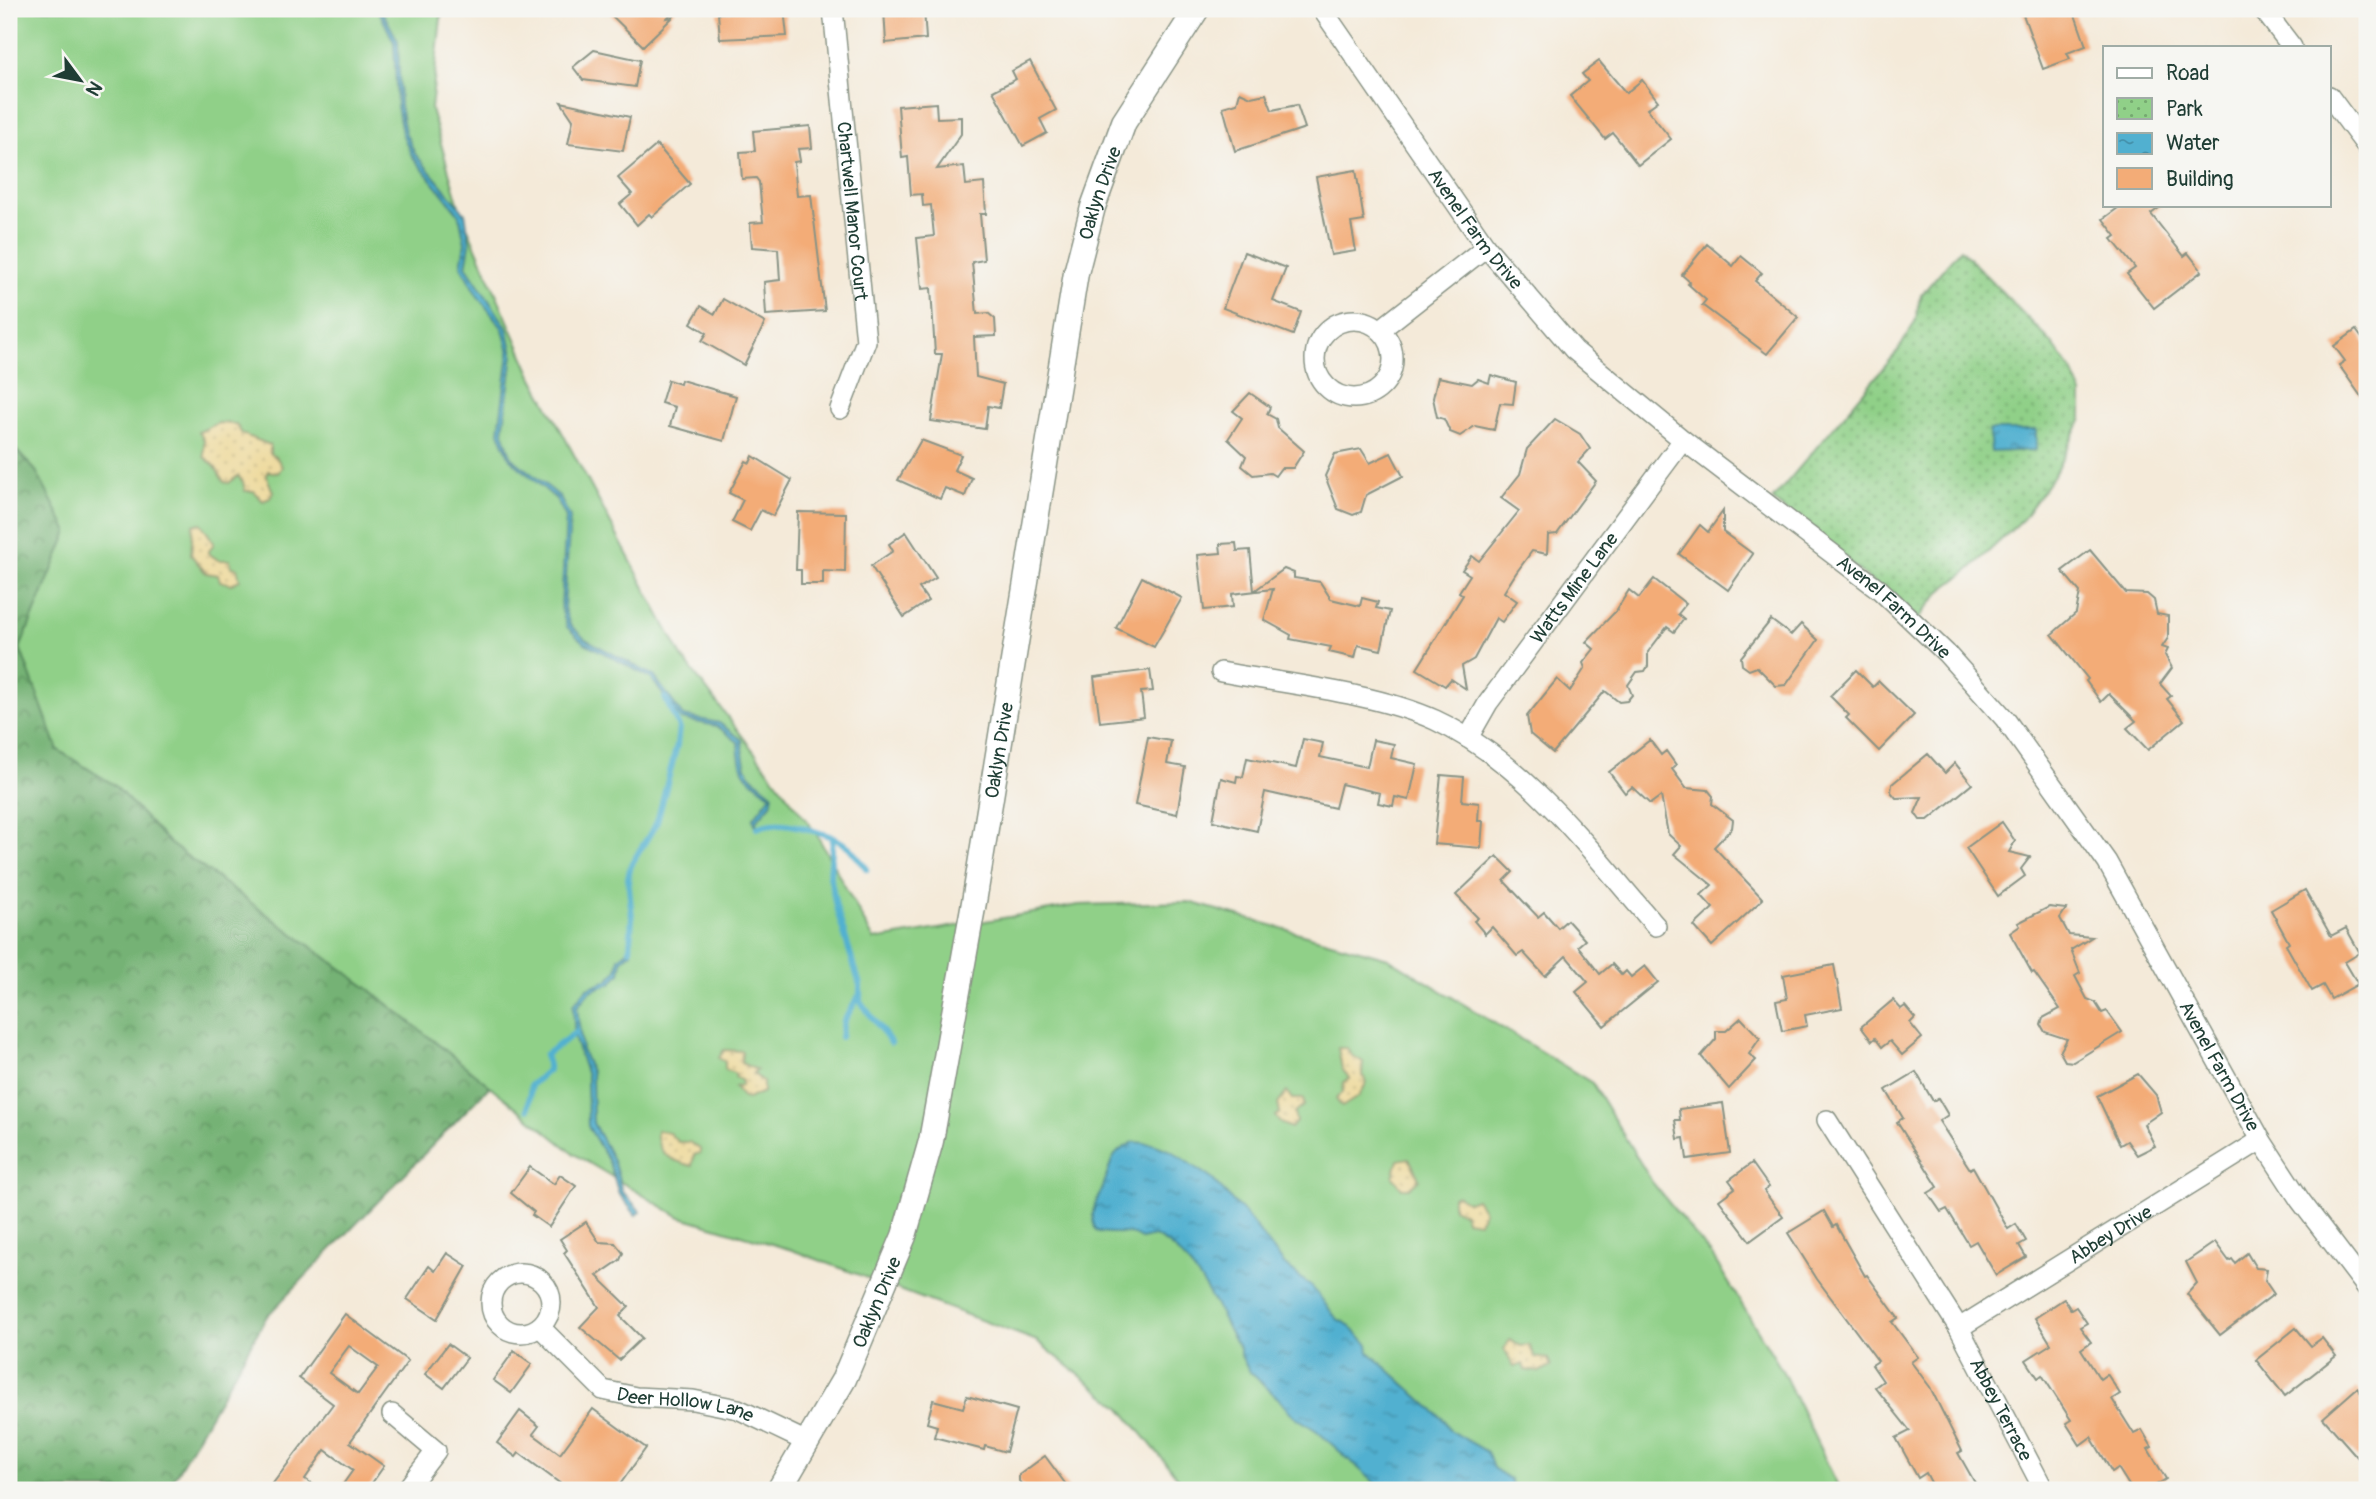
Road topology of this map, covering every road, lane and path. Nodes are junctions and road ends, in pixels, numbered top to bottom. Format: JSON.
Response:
{"nodes":[{"id":1,"x":833,"y":9,"type":"edge"},
{"id":2,"x":1197,"y":9,"type":"edge"},
{"id":3,"x":1322,"y":9,"type":"edge"},
{"id":4,"x":2263,"y":9,"type":"edge"},
{"id":5,"x":2291,"y":46,"type":"edge"},
{"id":6,"x":2330,"y":97,"type":"edge"},
{"id":7,"x":2367,"y":147,"type":"edge"},
{"id":8,"x":1486,"y":247,"type":"junction"},
{"id":9,"x":1380,"y":330,"type":"junction"},
{"id":10,"x":839,"y":409,"type":"dead end"},
{"id":11,"x":1683,"y":440,"type":"junction"},
{"id":12,"x":1221,"y":672,"type":"dead end"},
{"id":13,"x":1468,"y":738,"type":"junction"},
{"id":14,"x":1656,"y":926,"type":"dead end"},
{"id":15,"x":1827,"y":1120,"type":"dead end"},
{"id":16,"x":2262,"y":1140,"type":"junction"},
{"id":17,"x":2367,"y":1288,"type":"edge"},
{"id":18,"x":540,"y":1327,"type":"dead end"},
{"id":19,"x":1959,"y":1328,"type":"junction"},
{"id":20,"x":392,"y":1414,"type":"dead end"},
{"id":21,"x":809,"y":1443,"type":"junction"},
{"id":22,"x":406,"y":1490,"type":"edge"},
{"id":23,"x":779,"y":1490,"type":"edge"},
{"id":24,"x":2044,"y":1490,"type":"edge"}],
"edges":[{"from":1,"to":10,"type":"street","name":"Chartwell Manor Court"},
{"from":2,"to":21,"type":"street","name":"Oaklyn Drive"},
{"from":3,"to":8,"type":"street","name":"Avenel Farm Drive"},
{"from":4,"to":5,"type":"street"},
{"from":6,"to":7,"type":"street"},
{"from":8,"to":9,"type":"street"},
{"from":8,"to":11,"type":"street","name":"Avenel Farm Drive"},
{"from":9,"to":9,"type":"street"},
{"from":11,"to":13,"type":"street","name":"Watts Mine Lane"},
{"from":11,"to":16,"type":"street","name":"Avenel Farm Drive"},
{"from":12,"to":13,"type":"street"},
{"from":13,"to":14,"type":"street"},
{"from":15,"to":19,"type":"street","name":"Abbey Terrace"},
{"from":16,"to":17,"type":"street","name":"Avenel Farm Drive"},
{"from":16,"to":19,"type":"street","name":"Abbey Drive"},
{"from":18,"to":21,"type":"street","name":"Deer Hollow Lane"},
{"from":19,"to":24,"type":"street","name":"Abbey Terrace"},
{"from":20,"to":22,"type":"street"},
{"from":21,"to":23,"type":"street","name":"Oaklyn Drive"}]}
